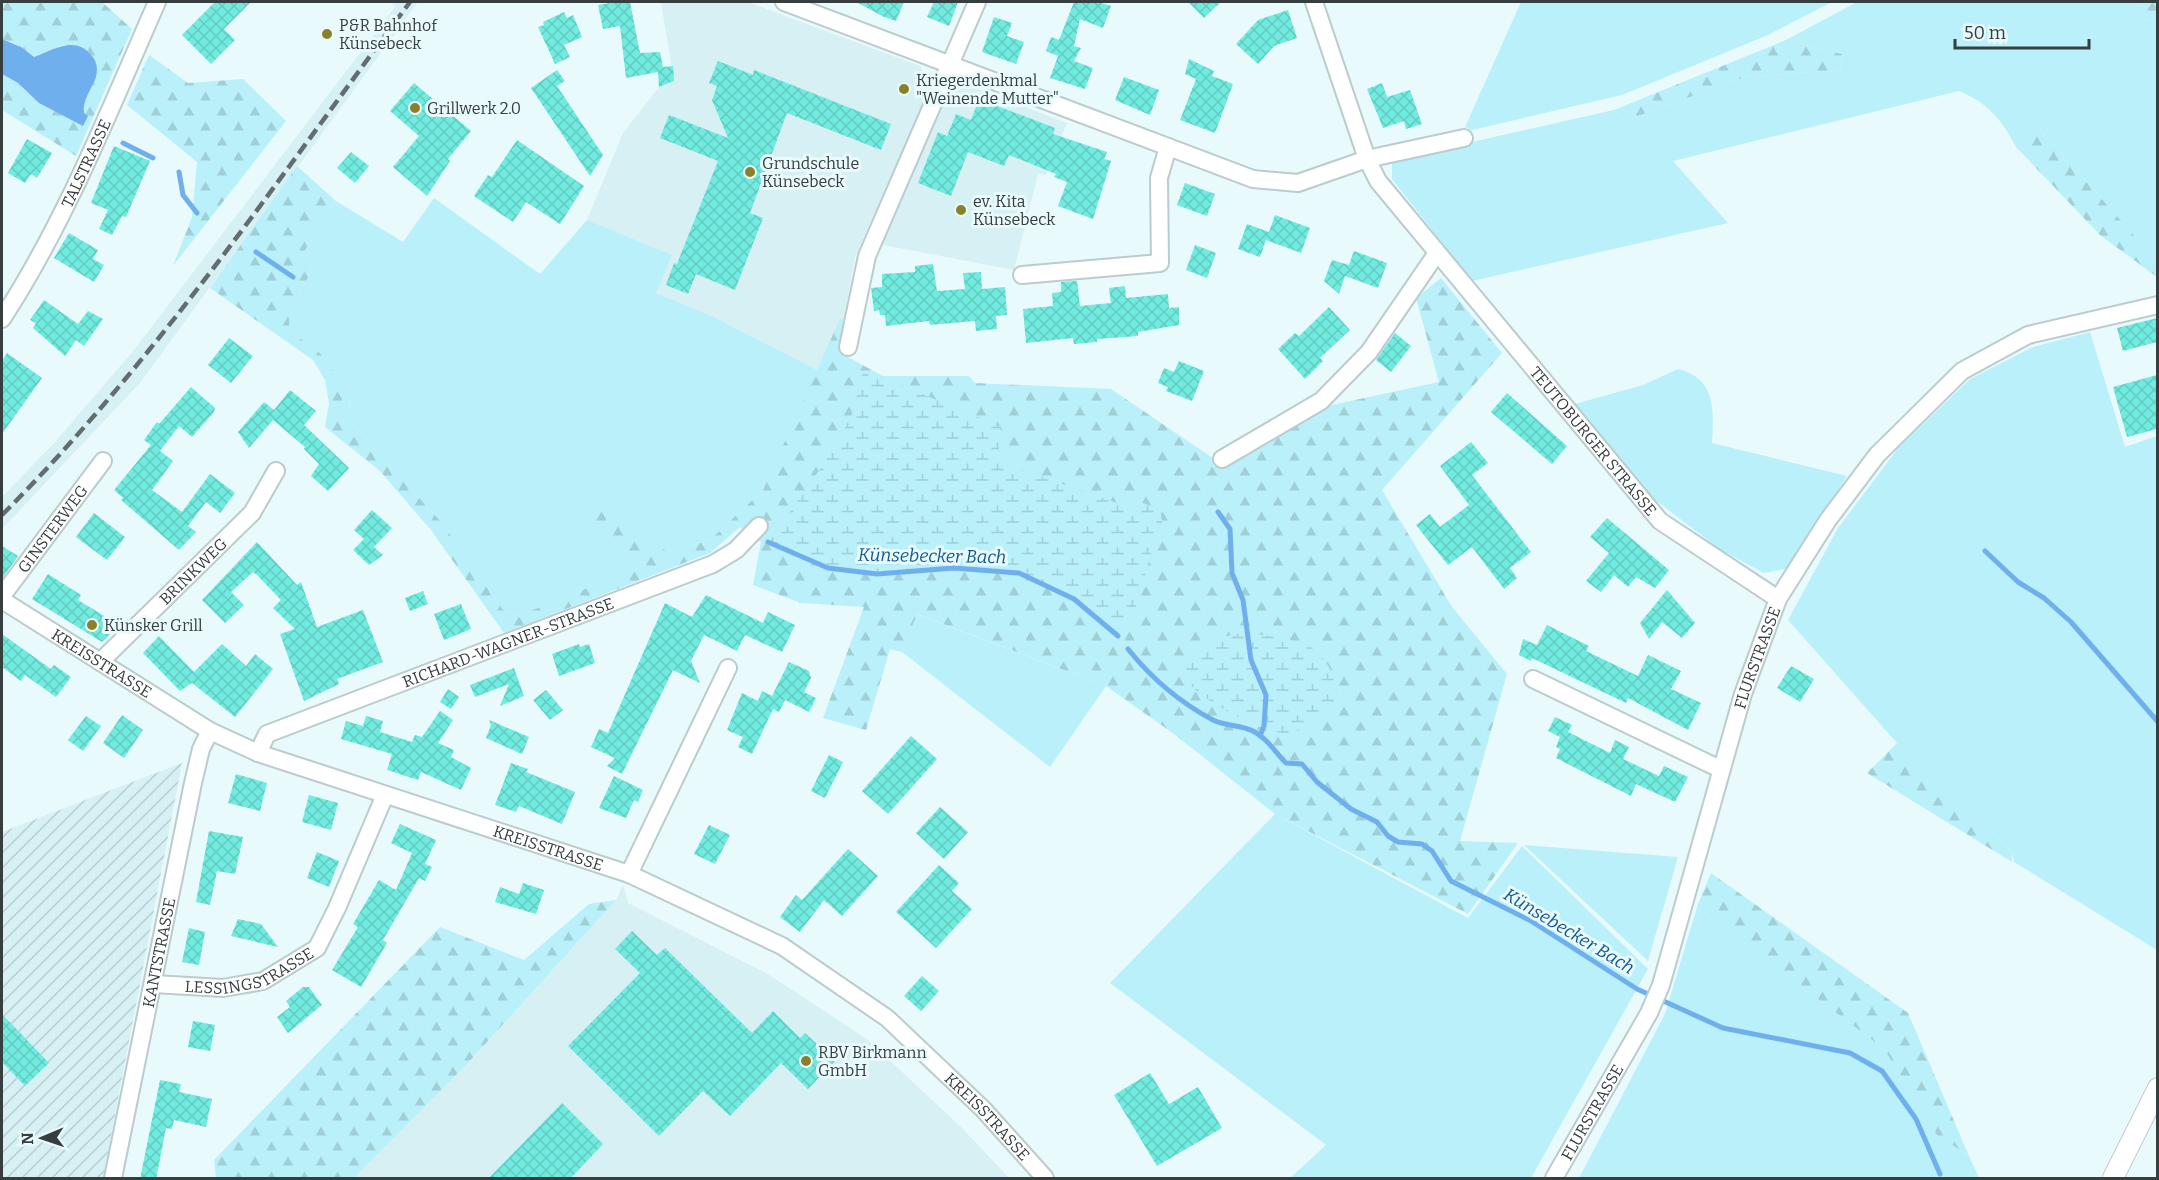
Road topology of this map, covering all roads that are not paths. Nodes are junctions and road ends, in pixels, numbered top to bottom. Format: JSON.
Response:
{"nodes":[{"id":1,"x":157,"y":2,"type":"edge"},
{"id":2,"x":784,"y":2,"type":"edge"},
{"id":3,"x":977,"y":2,"type":"edge"},
{"id":4,"x":1314,"y":2,"type":"edge"},
{"id":5,"x":950,"y":65,"type":"junction"},
{"id":6,"x":1464,"y":138,"type":"dead end"},
{"id":7,"x":1168,"y":147,"type":"junction"},
{"id":8,"x":1368,"y":159,"type":"junction"},
{"id":9,"x":1437,"y":253,"type":"junction"},
{"id":10,"x":1022,"y":275,"type":"dead end"},
{"id":11,"x":2157,"y":305,"type":"edge"},
{"id":12,"x":2,"y":319,"type":"edge"},
{"id":13,"x":848,"y":347,"type":"dead end"},
{"id":14,"x":1222,"y":459,"type":"dead end"},
{"id":15,"x":103,"y":461,"type":"dead end"},
{"id":16,"x":276,"y":471,"type":"dead end"},
{"id":17,"x":759,"y":526,"type":"dead end"},
{"id":18,"x":2,"y":598,"type":"edge"},
{"id":19,"x":1778,"y":599,"type":"junction"},
{"id":20,"x":100,"y":662,"type":"junction"},
{"id":21,"x":728,"y":668,"type":"dead end"},
{"id":22,"x":1533,"y":679,"type":"dead end"},
{"id":23,"x":210,"y":731,"type":"junction"},
{"id":24,"x":258,"y":753,"type":"junction"},
{"id":25,"x":1720,"y":769,"type":"junction"},
{"id":26,"x":385,"y":795,"type":"junction"},
{"id":27,"x":630,"y":874,"type":"junction"},
{"id":28,"x":154,"y":984,"type":"junction"},
{"id":29,"x":2157,"y":1088,"type":"edge"},
{"id":30,"x":113,"y":1179,"type":"edge"},
{"id":31,"x":1045,"y":1179,"type":"edge"},
{"id":32,"x":1554,"y":1179,"type":"edge"},
{"id":33,"x":2113,"y":1179,"type":"edge"}],
"edges":[{"from":1,"to":12,"type":"street","name":"TALSTRASSE"},
{"from":2,"to":5,"type":"street"},
{"from":3,"to":5,"type":"street"},
{"from":4,"to":8,"type":"street","name":"TEUTOBURGER STRASSE"},
{"from":5,"to":7,"type":"street"},
{"from":5,"to":13,"type":"street"},
{"from":6,"to":8,"type":"street"},
{"from":7,"to":8,"type":"street"},
{"from":7,"to":10,"type":"street"},
{"from":8,"to":9,"type":"street","name":"TEUTOBURGER STRASSE"},
{"from":9,"to":14,"type":"street"},
{"from":9,"to":19,"type":"street","name":"TEUTOBURGER STRASSE"},
{"from":11,"to":19,"type":"street","name":"FLURSTRASSE"},
{"from":15,"to":18,"type":"street","name":"GINSTERWEG"},
{"from":16,"to":20,"type":"street","name":"BRINKWEG"},
{"from":17,"to":24,"type":"street","name":"RICHARD-WAGNER-STRASSE"},
{"from":18,"to":20,"type":"street","name":"KREISSTRASSE"},
{"from":19,"to":25,"type":"street","name":"FLURSTRASSE"},
{"from":20,"to":23,"type":"street","name":"KREISSTRASSE"},
{"from":21,"to":27,"type":"street"},
{"from":22,"to":25,"type":"street"},
{"from":23,"to":24,"type":"street","name":"KREISSTRASSE"},
{"from":23,"to":28,"type":"street","name":"KANTSTRASSE"},
{"from":24,"to":26,"type":"street","name":"KREISSTRASSE"},
{"from":25,"to":32,"type":"street","name":"FLURSTRASSE"},
{"from":26,"to":27,"type":"street","name":"KREISSTRASSE"},
{"from":26,"to":28,"type":"street","name":"LESSINGSTRASSE"},
{"from":27,"to":31,"type":"street","name":"KREISSTRASSE"},
{"from":28,"to":30,"type":"street","name":"KANTSTRASSE"},
{"from":29,"to":33,"type":"street"}]}
